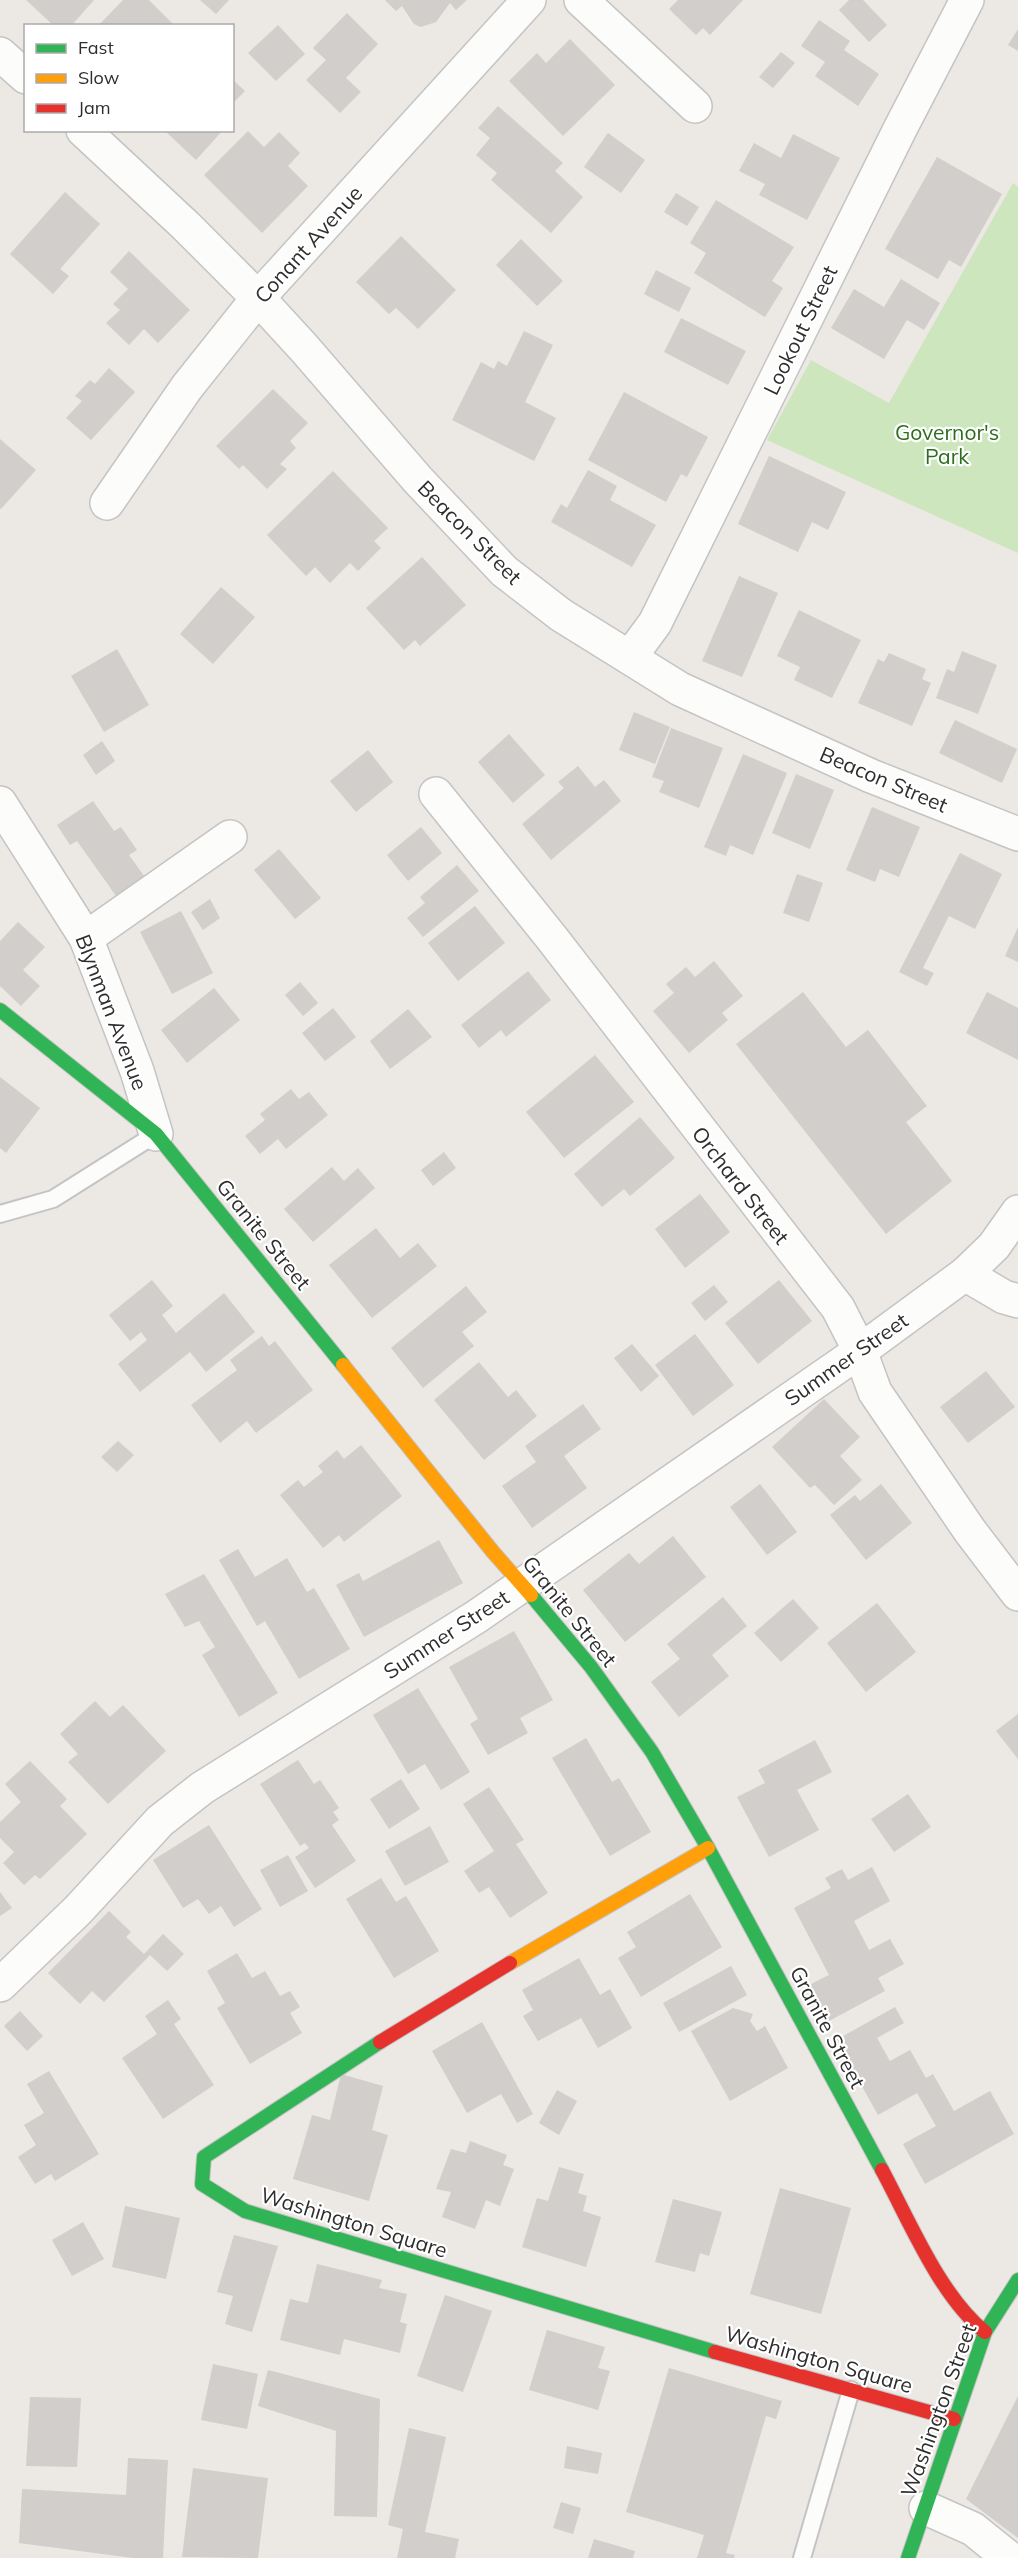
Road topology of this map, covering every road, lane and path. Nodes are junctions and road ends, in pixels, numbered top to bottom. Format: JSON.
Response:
{"nodes":[{"id":1,"x":529,"y":0,"type":"edge"},
{"id":2,"x":581,"y":0,"type":"edge"},
{"id":3,"x":967,"y":0,"type":"edge"},
{"id":4,"x":0,"y":54,"type":"edge"},
{"id":5,"x":24,"y":75,"type":"edge"},
{"id":6,"x":695,"y":106,"type":"dead end"},
{"id":7,"x":85,"y":132,"type":"edge"},
{"id":8,"x":258,"y":298,"type":"junction"},
{"id":9,"x":107,"y":503,"type":"dead end"},
{"id":10,"x":630,"y":657,"type":"junction"},
{"id":11,"x":436,"y":794,"type":"dead end"},
{"id":12,"x":0,"y":803,"type":"edge"},
{"id":13,"x":1018,"y":834,"type":"edge"},
{"id":14,"x":230,"y":837,"type":"dead end"},
{"id":15,"x":86,"y":938,"type":"junction"},
{"id":16,"x":0,"y":1010,"type":"edge"},
{"id":17,"x":156,"y":1134,"type":"junction"},
{"id":18,"x":1018,"y":1212,"type":"edge"},
{"id":19,"x":0,"y":1214,"type":"edge"},
{"id":20,"x":965,"y":1274,"type":"junction"},
{"id":21,"x":1018,"y":1301,"type":"edge"},
{"id":22,"x":860,"y":1351,"type":"junction"},
{"id":23,"x":522,"y":1584,"type":"junction"},
{"id":24,"x":1018,"y":1594,"type":"edge"},
{"id":25,"x":708,"y":1848,"type":"junction"},
{"id":26,"x":0,"y":1984,"type":"edge"},
{"id":27,"x":1018,"y":2280,"type":"edge"},
{"id":28,"x":985,"y":2332,"type":"junction"},
{"id":29,"x":851,"y":2390,"type":"junction"},
{"id":30,"x":954,"y":2419,"type":"junction"},
{"id":31,"x":926,"y":2508,"type":"junction"},
{"id":32,"x":802,"y":2558,"type":"edge"},
{"id":33,"x":908,"y":2558,"type":"edge"},
{"id":34,"x":1009,"y":2558,"type":"edge"}],
"edges":[{"from":1,"to":8,"type":"street","name":"Conant Avenue"},
{"from":2,"to":6,"type":"street"},
{"from":3,"to":10,"type":"street","name":"Lookout Street"},
{"from":4,"to":5,"type":"street"},
{"from":7,"to":8,"type":"street","name":"Beacon Street"},
{"from":8,"to":9,"type":"street","name":"Conant Avenue"},
{"from":8,"to":10,"type":"street","name":"Beacon Street"},
{"from":10,"to":13,"type":"street","name":"Beacon Street"},
{"from":11,"to":22,"type":"street","name":"Orchard Street"},
{"from":12,"to":15,"type":"street","name":"Blynman Avenue"},
{"from":14,"to":15,"type":"street"},
{"from":15,"to":17,"type":"street","name":"Blynman Avenue"},
{"from":16,"to":17,"type":"street","name":"Granite Street"},
{"from":17,"to":19,"type":"lane"},
{"from":17,"to":23,"type":"street","name":"Granite Street"},
{"from":18,"to":20,"type":"street","name":"Summer Street"},
{"from":20,"to":21,"type":"street"},
{"from":20,"to":22,"type":"street","name":"Summer Street"},
{"from":22,"to":23,"type":"street","name":"Summer Street"},
{"from":22,"to":24,"type":"street","name":"Orchard Street"},
{"from":23,"to":25,"type":"street","name":"Granite Street"},
{"from":23,"to":26,"type":"street","name":"Summer Street"},
{"from":25,"to":28,"type":"street","name":"Granite Street"},
{"from":25,"to":29,"type":"street","name":"Washington Square"},
{"from":27,"to":28,"type":"street","name":"Washington Street"},
{"from":28,"to":30,"type":"street","name":"Washington Street"},
{"from":29,"to":30,"type":"street","name":"Washington Square"},
{"from":29,"to":32,"type":"lane"},
{"from":30,"to":31,"type":"street","name":"Washington Street"},
{"from":31,"to":33,"type":"street","name":"Washington Street"},
{"from":31,"to":34,"type":"street"}]}
